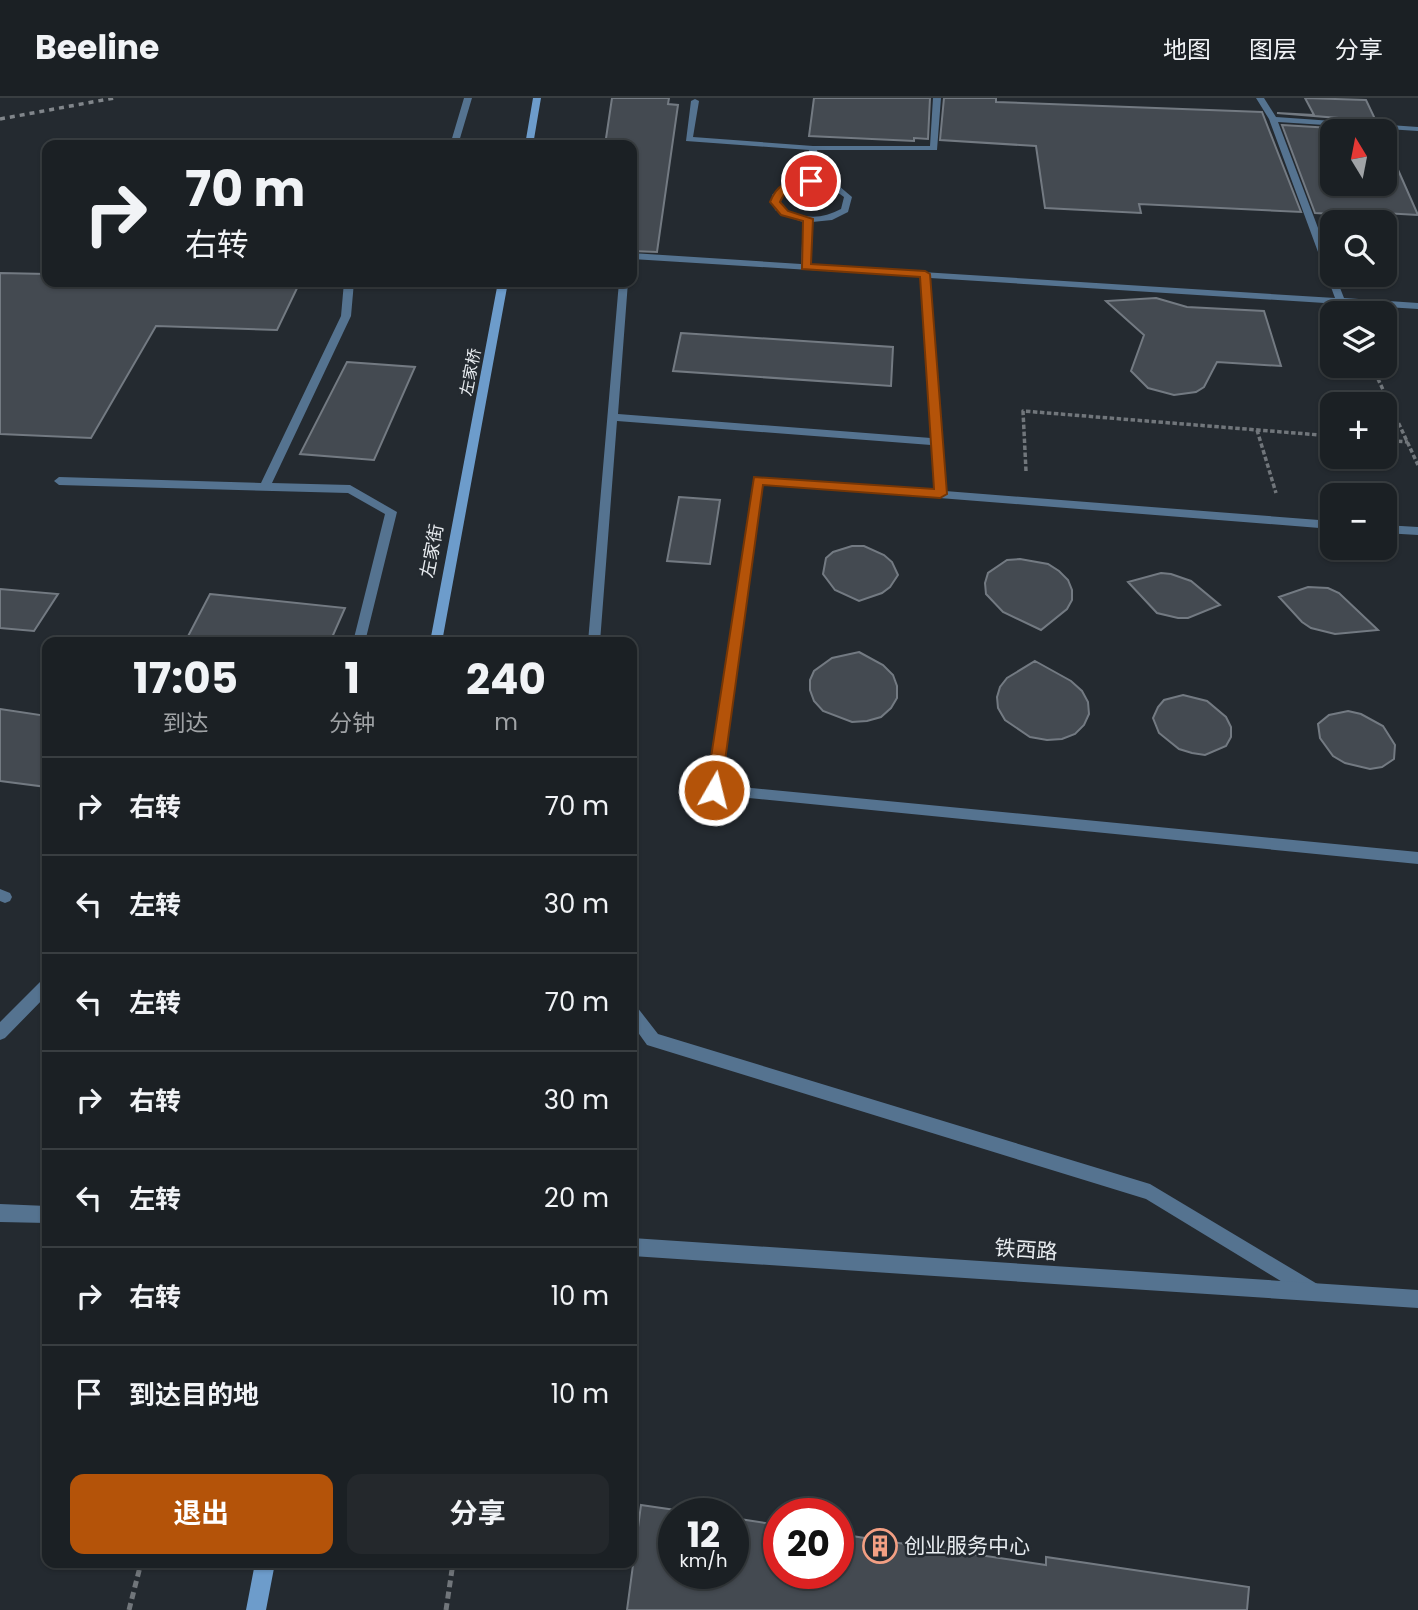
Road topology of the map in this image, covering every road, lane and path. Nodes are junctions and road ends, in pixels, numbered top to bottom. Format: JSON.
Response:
{"nodes":[{"id":1,"x":468,"y":98,"type":"edge"},
{"id":2,"x":537,"y":98,"type":"edge"},
{"id":3,"x":937,"y":98,"type":"edge"},
{"id":4,"x":1260,"y":98,"type":"edge"},
{"id":5,"x":695,"y":101,"type":"dead end"},
{"id":6,"x":1273,"y":119,"type":"junction"},
{"id":7,"x":1418,"y":129,"type":"edge"},
{"id":8,"x":455,"y":140,"type":"edge"},
{"id":9,"x":529,"y":140,"type":"edge"},
{"id":10,"x":813,"y":148,"type":"junction"},
{"id":11,"x":809,"y":182,"type":"junction"},
{"id":12,"x":808,"y":219,"type":"junction"},
{"id":13,"x":637,"y":256,"type":"edge"},
{"id":14,"x":805,"y":266,"type":"junction"},
{"id":15,"x":925,"y":274,"type":"junction"},
{"id":16,"x":349,"y":287,"type":"edge"},
{"id":17,"x":502,"y":287,"type":"edge"},
{"id":18,"x":622,"y":287,"type":"edge"},
{"id":19,"x":1340,"y":300,"type":"junction"},
{"id":20,"x":1418,"y":306,"type":"edge"},
{"id":21,"x":1378,"y":378,"type":"edge"},
{"id":22,"x":612,"y":418,"type":"junction"},
{"id":23,"x":1257,"y":430,"type":"junction"},
{"id":24,"x":1320,"y":435,"type":"edge"},
{"id":25,"x":1397,"y":441,"type":"edge"},
{"id":26,"x":937,"y":442,"type":"junction"},
{"id":27,"x":1408,"y":442,"type":"junction"},
{"id":28,"x":1418,"y":465,"type":"edge"},
{"id":29,"x":469,"y":468,"type":"joint"},
{"id":30,"x":59,"y":481,"type":"dead end"},
{"id":31,"x":265,"y":487,"type":"junction"},
{"id":32,"x":940,"y":494,"type":"junction"},
{"id":33,"x":1027,"y":501,"type":"junction"},
{"id":34,"x":1285,"y":521,"type":"junction"},
{"id":35,"x":1320,"y":524,"type":"edge"},
{"id":36,"x":1397,"y":530,"type":"edge"},
{"id":37,"x":1418,"y":531,"type":"edge"},
{"id":38,"x":360,"y":637,"type":"edge"},
{"id":39,"x":437,"y":637,"type":"edge"},
{"id":40,"x":594,"y":637,"type":"edge"},
{"id":41,"x":1418,"y":858,"type":"edge"},
{"id":42,"x":42,"y":990,"type":"edge"},
{"id":43,"x":637,"y":1019,"type":"edge"},
{"id":44,"x":0,"y":1033,"type":"edge"},
{"id":45,"x":0,"y":1213,"type":"edge"},
{"id":46,"x":42,"y":1215,"type":"edge"},
{"id":47,"x":637,"y":1247,"type":"edge"},
{"id":48,"x":1314,"y":1292,"type":"junction"},
{"id":49,"x":1418,"y":1299,"type":"edge"},
{"id":50,"x":140,"y":1568,"type":"edge"},
{"id":51,"x":264,"y":1568,"type":"edge"},
{"id":52,"x":452,"y":1568,"type":"edge"},
{"id":53,"x":129,"y":1610,"type":"edge"},
{"id":54,"x":256,"y":1610,"type":"edge"},
{"id":55,"x":446,"y":1610,"type":"edge"}],
"edges":[{"from":1,"to":8,"type":"street"},
{"from":2,"to":9,"type":"main road"},
{"from":3,"to":10,"type":"street"},
{"from":4,"to":6,"type":"street"},
{"from":5,"to":10,"type":"street"},
{"from":6,"to":7,"type":"street"},
{"from":6,"to":19,"type":"street"},
{"from":10,"to":11,"type":"street"},
{"from":11,"to":12,"type":"street"},
{"from":11,"to":12,"type":"street"},
{"from":12,"to":14,"type":"street"},
{"from":13,"to":14,"type":"street"},
{"from":14,"to":15,"type":"street"},
{"from":15,"to":19,"type":"street"},
{"from":15,"to":26,"type":"street"},
{"from":16,"to":31,"type":"street"},
{"from":17,"to":29,"type":"main road","name":"左家桥"},
{"from":18,"to":22,"type":"street"},
{"from":19,"to":20,"type":"street"},
{"from":21,"to":27,"type":"path"},
{"from":22,"to":26,"type":"street"},
{"from":22,"to":40,"type":"street"},
{"from":23,"to":24,"type":"path"},
{"from":23,"to":33,"type":"path"},
{"from":23,"to":34,"type":"path"},
{"from":25,"to":27,"type":"path"},
{"from":26,"to":32,"type":"street"},
{"from":27,"to":28,"type":"path"},
{"from":29,"to":39,"type":"main road","name":"左家街"},
{"from":30,"to":31,"type":"street"},
{"from":31,"to":38,"type":"street"},
{"from":32,"to":33,"type":"street"},
{"from":32,"to":41,"type":"street"},
{"from":33,"to":34,"type":"street"},
{"from":34,"to":35,"type":"street"},
{"from":36,"to":37,"type":"street"},
{"from":42,"to":44,"type":"street"},
{"from":43,"to":48,"type":"street"},
{"from":45,"to":46,"type":"street"},
{"from":47,"to":48,"type":"street","name":"铁西路"},
{"from":48,"to":49,"type":"street","name":"铁西路"},
{"from":50,"to":53,"type":"path"},
{"from":51,"to":54,"type":"main road"},
{"from":52,"to":55,"type":"path"}]}
